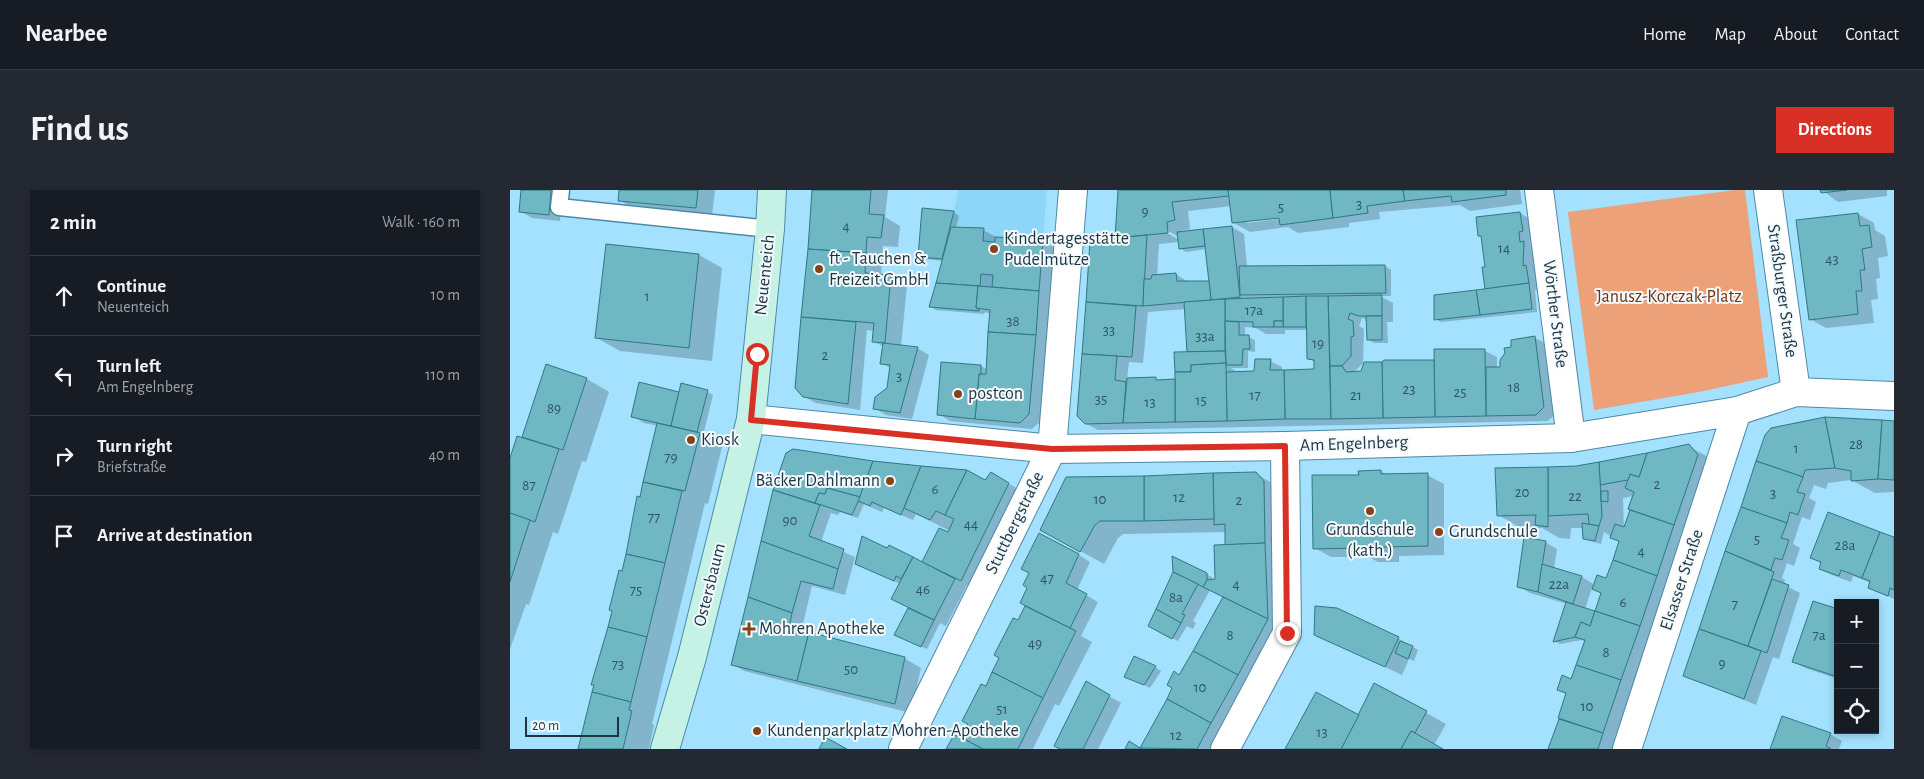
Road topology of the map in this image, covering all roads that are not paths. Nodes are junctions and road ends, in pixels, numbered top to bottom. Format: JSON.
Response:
{"nodes":[{"id":1,"x":561,"y":190,"type":"edge"},
{"id":2,"x":772,"y":190,"type":"edge"},
{"id":3,"x":1073,"y":190,"type":"edge"},
{"id":4,"x":1539,"y":190,"type":"edge"},
{"id":5,"x":1768,"y":190,"type":"edge"},
{"id":6,"x":770,"y":229,"type":"junction"},
{"id":7,"x":1796,"y":392,"type":"junction"},
{"id":8,"x":1894,"y":396,"type":"edge"},
{"id":9,"x":1737,"y":411,"type":"junction"},
{"id":10,"x":751,"y":420,"type":"junction"},
{"id":11,"x":1571,"y":438,"type":"junction"},
{"id":12,"x":1285,"y":446,"type":"junction"},
{"id":13,"x":1052,"y":449,"type":"junction"},
{"id":14,"x":665,"y":749,"type":"edge"},
{"id":15,"x":903,"y":749,"type":"edge"},
{"id":16,"x":1225,"y":749,"type":"edge"},
{"id":17,"x":1627,"y":749,"type":"edge"}],
"edges":[{"from":1,"to":6,"type":"lane"},
{"from":2,"to":6,"type":"street","name":"Neuenteich"},
{"from":3,"to":13,"type":"street","name":"Stuttbergstraße"},
{"from":4,"to":11,"type":"street","name":"Wörther Straße"},
{"from":5,"to":7,"type":"street","name":"Straßburger Straße"},
{"from":6,"to":10,"type":"street","name":"Neuenteich"},
{"from":7,"to":8,"type":"street","name":"Am Engelnberg"},
{"from":7,"to":9,"type":"street","name":"Am Engelnberg"},
{"from":9,"to":11,"type":"street","name":"Am Engelnberg"},
{"from":9,"to":17,"type":"street","name":"Elsasser Straße"},
{"from":10,"to":13,"type":"street","name":"Am Engelnberg"},
{"from":10,"to":14,"type":"street","name":"Ostersbaum"},
{"from":11,"to":12,"type":"street","name":"Am Engelnberg"},
{"from":12,"to":13,"type":"street","name":"Am Engelnberg"},
{"from":12,"to":16,"type":"street"},
{"from":13,"to":15,"type":"street","name":"Stuttbergstraße"}]}
